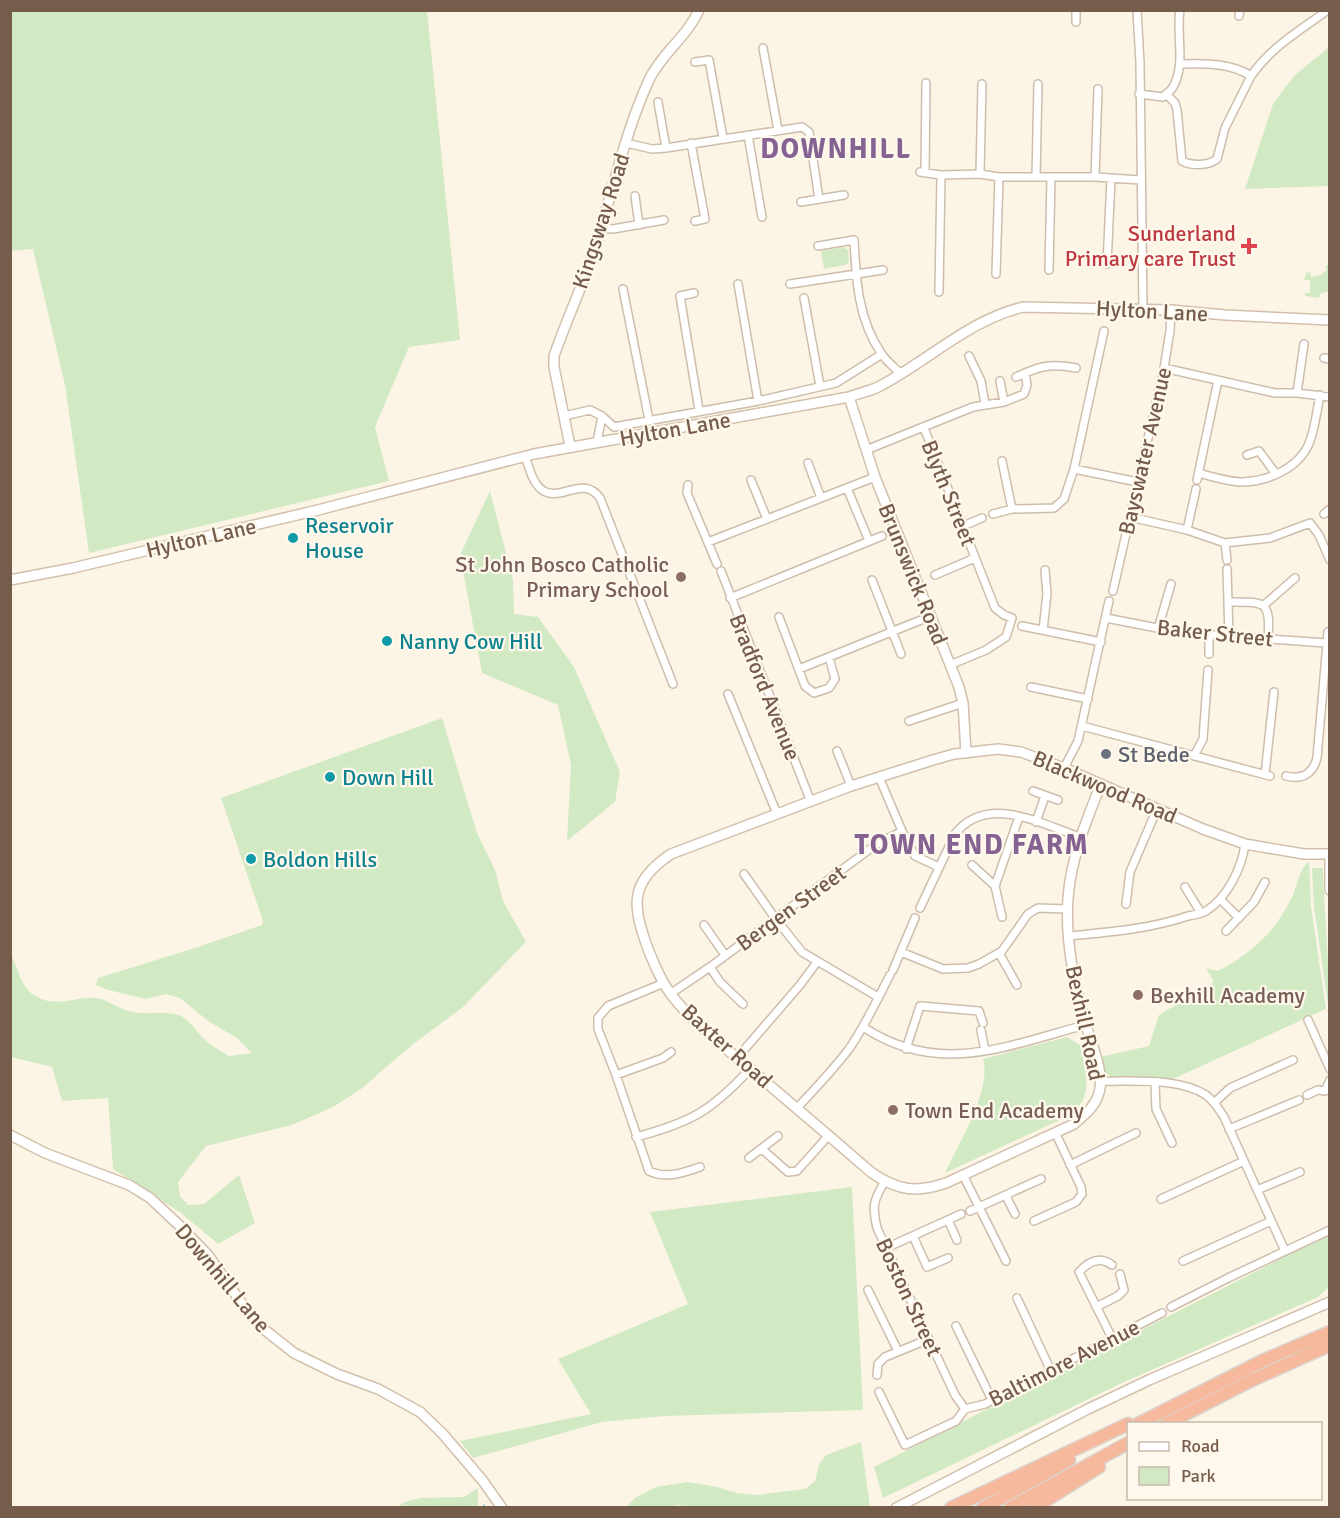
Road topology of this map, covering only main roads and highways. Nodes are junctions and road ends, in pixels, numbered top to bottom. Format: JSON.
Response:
{"nodes":[{"id":1,"x":1329,"y":1332,"type":"edge"},
{"id":2,"x":1329,"y":1345,"type":"edge"},
{"id":3,"x":1218,"y":1396,"type":"junction"},
{"id":4,"x":1170,"y":1407,"type":"junction"},
{"id":5,"x":1134,"y":1422,"type":"edge"},
{"id":6,"x":1142,"y":1422,"type":"edge"},
{"id":7,"x":1170,"y":1422,"type":"edge"},
{"id":8,"x":1175,"y":1422,"type":"edge"},
{"id":9,"x":1127,"y":1425,"type":"edge"},
{"id":10,"x":1127,"y":1429,"type":"edge"},
{"id":11,"x":1127,"y":1444,"type":"edge"},
{"id":12,"x":1127,"y":1450,"type":"edge"},
{"id":13,"x":951,"y":1508,"type":"edge"},
{"id":14,"x":983,"y":1508,"type":"edge"},
{"id":15,"x":1010,"y":1508,"type":"edge"},
{"id":16,"x":1034,"y":1508,"type":"edge"}],
"edges":[{"from":1,"to":4,"type":"highway"},
{"from":2,"to":3,"type":"highway"},
{"from":3,"to":7,"type":"highway"},
{"from":3,"to":8,"type":"highway"},
{"from":4,"to":5,"type":"highway"},
{"from":4,"to":6,"type":"highway"},
{"from":9,"to":13,"type":"highway"},
{"from":10,"to":14,"type":"highway"},
{"from":11,"to":15,"type":"highway"},
{"from":12,"to":16,"type":"highway"}]}
